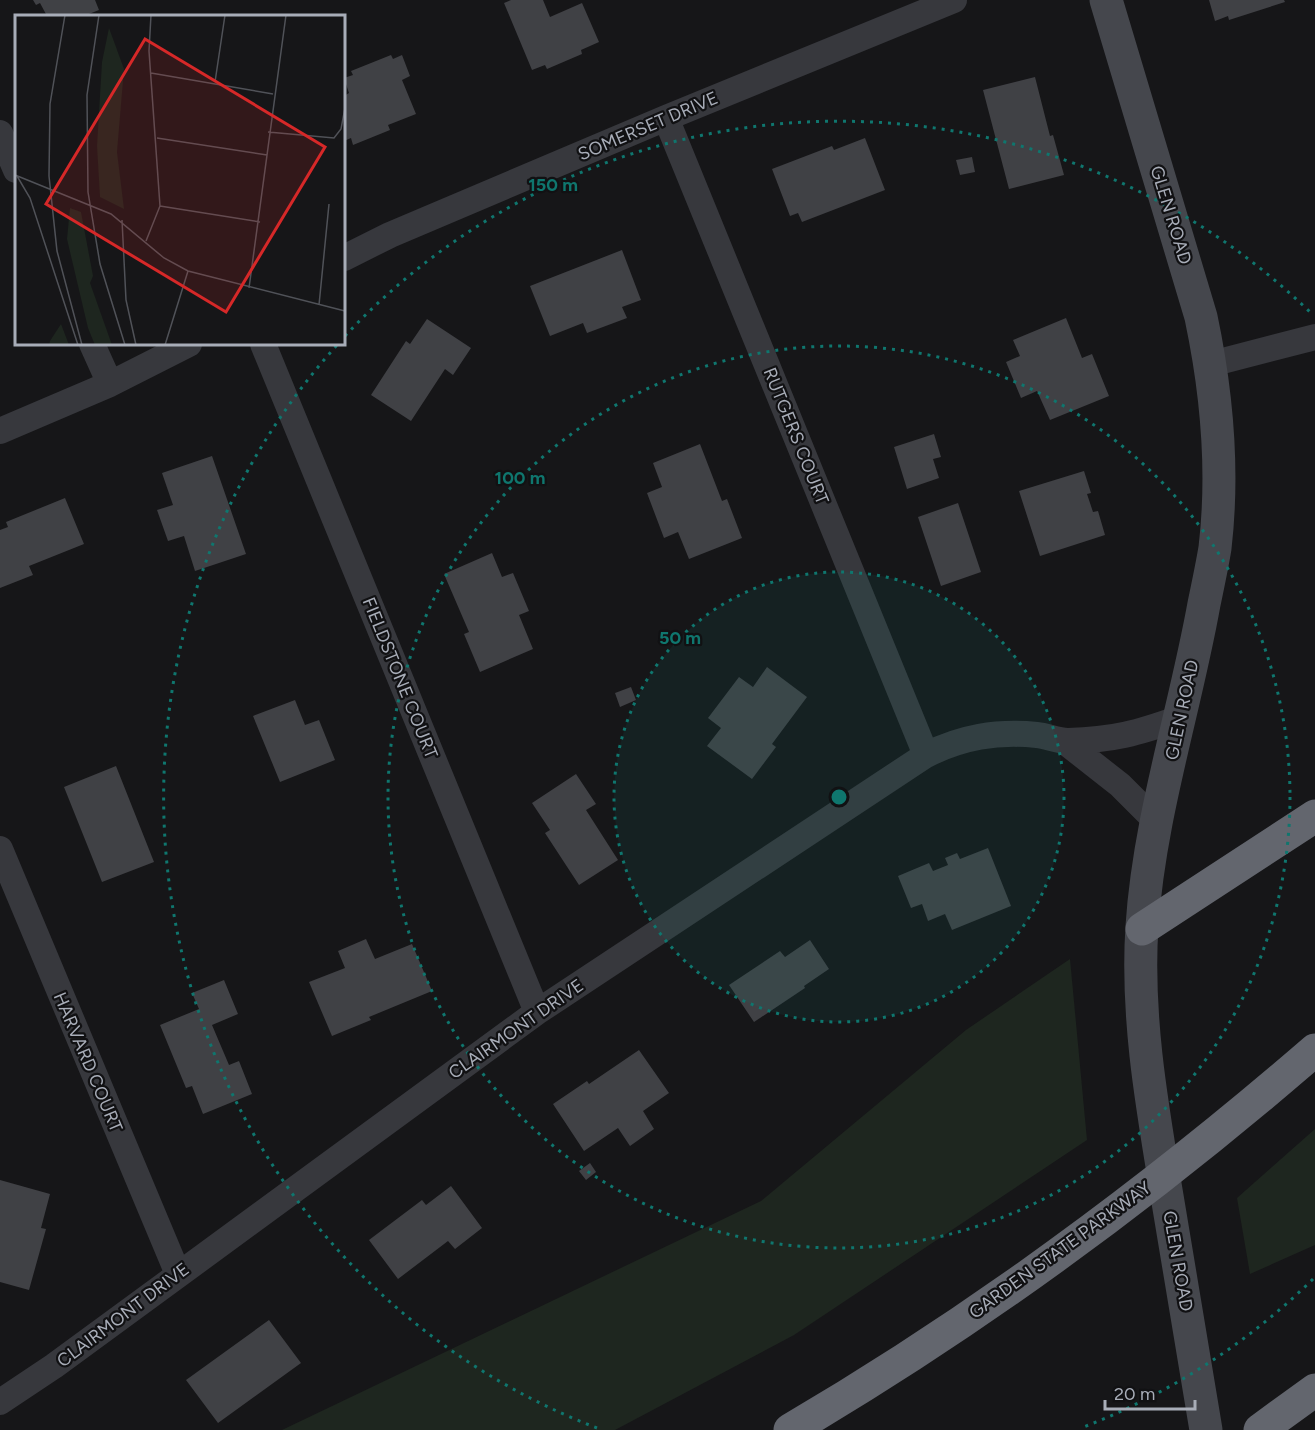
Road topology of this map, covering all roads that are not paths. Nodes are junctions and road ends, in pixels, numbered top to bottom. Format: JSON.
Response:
{"nodes":[{"id":1,"x":954,"y":0,"type":"edge"},
{"id":2,"x":1106,"y":0,"type":"edge"},
{"id":3,"x":666,"y":118,"type":"junction"},
{"id":4,"x":0,"y":133,"type":"edge"},
{"id":5,"x":15,"y":168,"type":"edge"},
{"id":6,"x":345,"y":258,"type":"edge"},
{"id":7,"x":1315,"y":338,"type":"edge"},
{"id":8,"x":92,"y":345,"type":"edge"},
{"id":9,"x":187,"y":345,"type":"edge"},
{"id":10,"x":263,"y":345,"type":"edge"},
{"id":11,"x":1211,"y":364,"type":"junction"},
{"id":12,"x":110,"y":384,"type":"junction"},
{"id":13,"x":0,"y":431,"type":"edge"},
{"id":14,"x":1180,"y":718,"type":"junction"},
{"id":15,"x":1064,"y":741,"type":"junction"},
{"id":16,"x":926,"y":755,"type":"junction"},
{"id":17,"x":1315,"y":816,"type":"edge"},
{"id":18,"x":1157,"y":822,"type":"junction"},
{"id":19,"x":3,"y":865,"type":"edge"},
{"id":20,"x":1142,"y":929,"type":"junction"},
{"id":21,"x":537,"y":1012,"type":"junction"},
{"id":22,"x":1315,"y":1050,"type":"edge"},
{"id":23,"x":178,"y":1274,"type":"junction"},
{"id":24,"x":1315,"y":1390,"type":"edge"},
{"id":25,"x":0,"y":1402,"type":"edge"},
{"id":26,"x":790,"y":1430,"type":"edge"},
{"id":27,"x":1206,"y":1430,"type":"edge"},
{"id":28,"x":1260,"y":1430,"type":"edge"}],
"edges":[{"from":1,"to":3,"type":"street","name":"SOMERSET DRIVE"},
{"from":2,"to":11,"type":"main road","name":"GLEN ROAD"},
{"from":3,"to":6,"type":"street","name":"SOMERSET DRIVE"},
{"from":3,"to":16,"type":"street","name":"RUTGERS COURT"},
{"from":4,"to":5,"type":"street"},
{"from":7,"to":11,"type":"street"},
{"from":8,"to":12,"type":"street"},
{"from":9,"to":12,"type":"street"},
{"from":10,"to":21,"type":"street","name":"FIELDSTONE COURT"},
{"from":11,"to":14,"type":"main road","name":"GLEN ROAD"},
{"from":12,"to":13,"type":"street"},
{"from":14,"to":15,"type":"street","name":"CLAIRMONT DRIVE"},
{"from":14,"to":18,"type":"main road","name":"GLEN ROAD"},
{"from":15,"to":16,"type":"street","name":"CLAIRMONT DRIVE"},
{"from":15,"to":18,"type":"street","name":"CLAIRMONT DRIVE"},
{"from":16,"to":21,"type":"street","name":"CLAIRMONT DRIVE"},
{"from":17,"to":20,"type":"highway"},
{"from":18,"to":20,"type":"main road","name":"GLEN ROAD"},
{"from":19,"to":23,"type":"street","name":"HARVARD COURT"},
{"from":20,"to":27,"type":"main road","name":"GLEN ROAD"},
{"from":21,"to":23,"type":"street","name":"CLAIRMONT DRIVE"},
{"from":22,"to":26,"type":"highway","name":"GARDEN STATE PARKWAY"},
{"from":23,"to":25,"type":"street","name":"CLAIRMONT DRIVE"},
{"from":24,"to":28,"type":"highway"}]}
